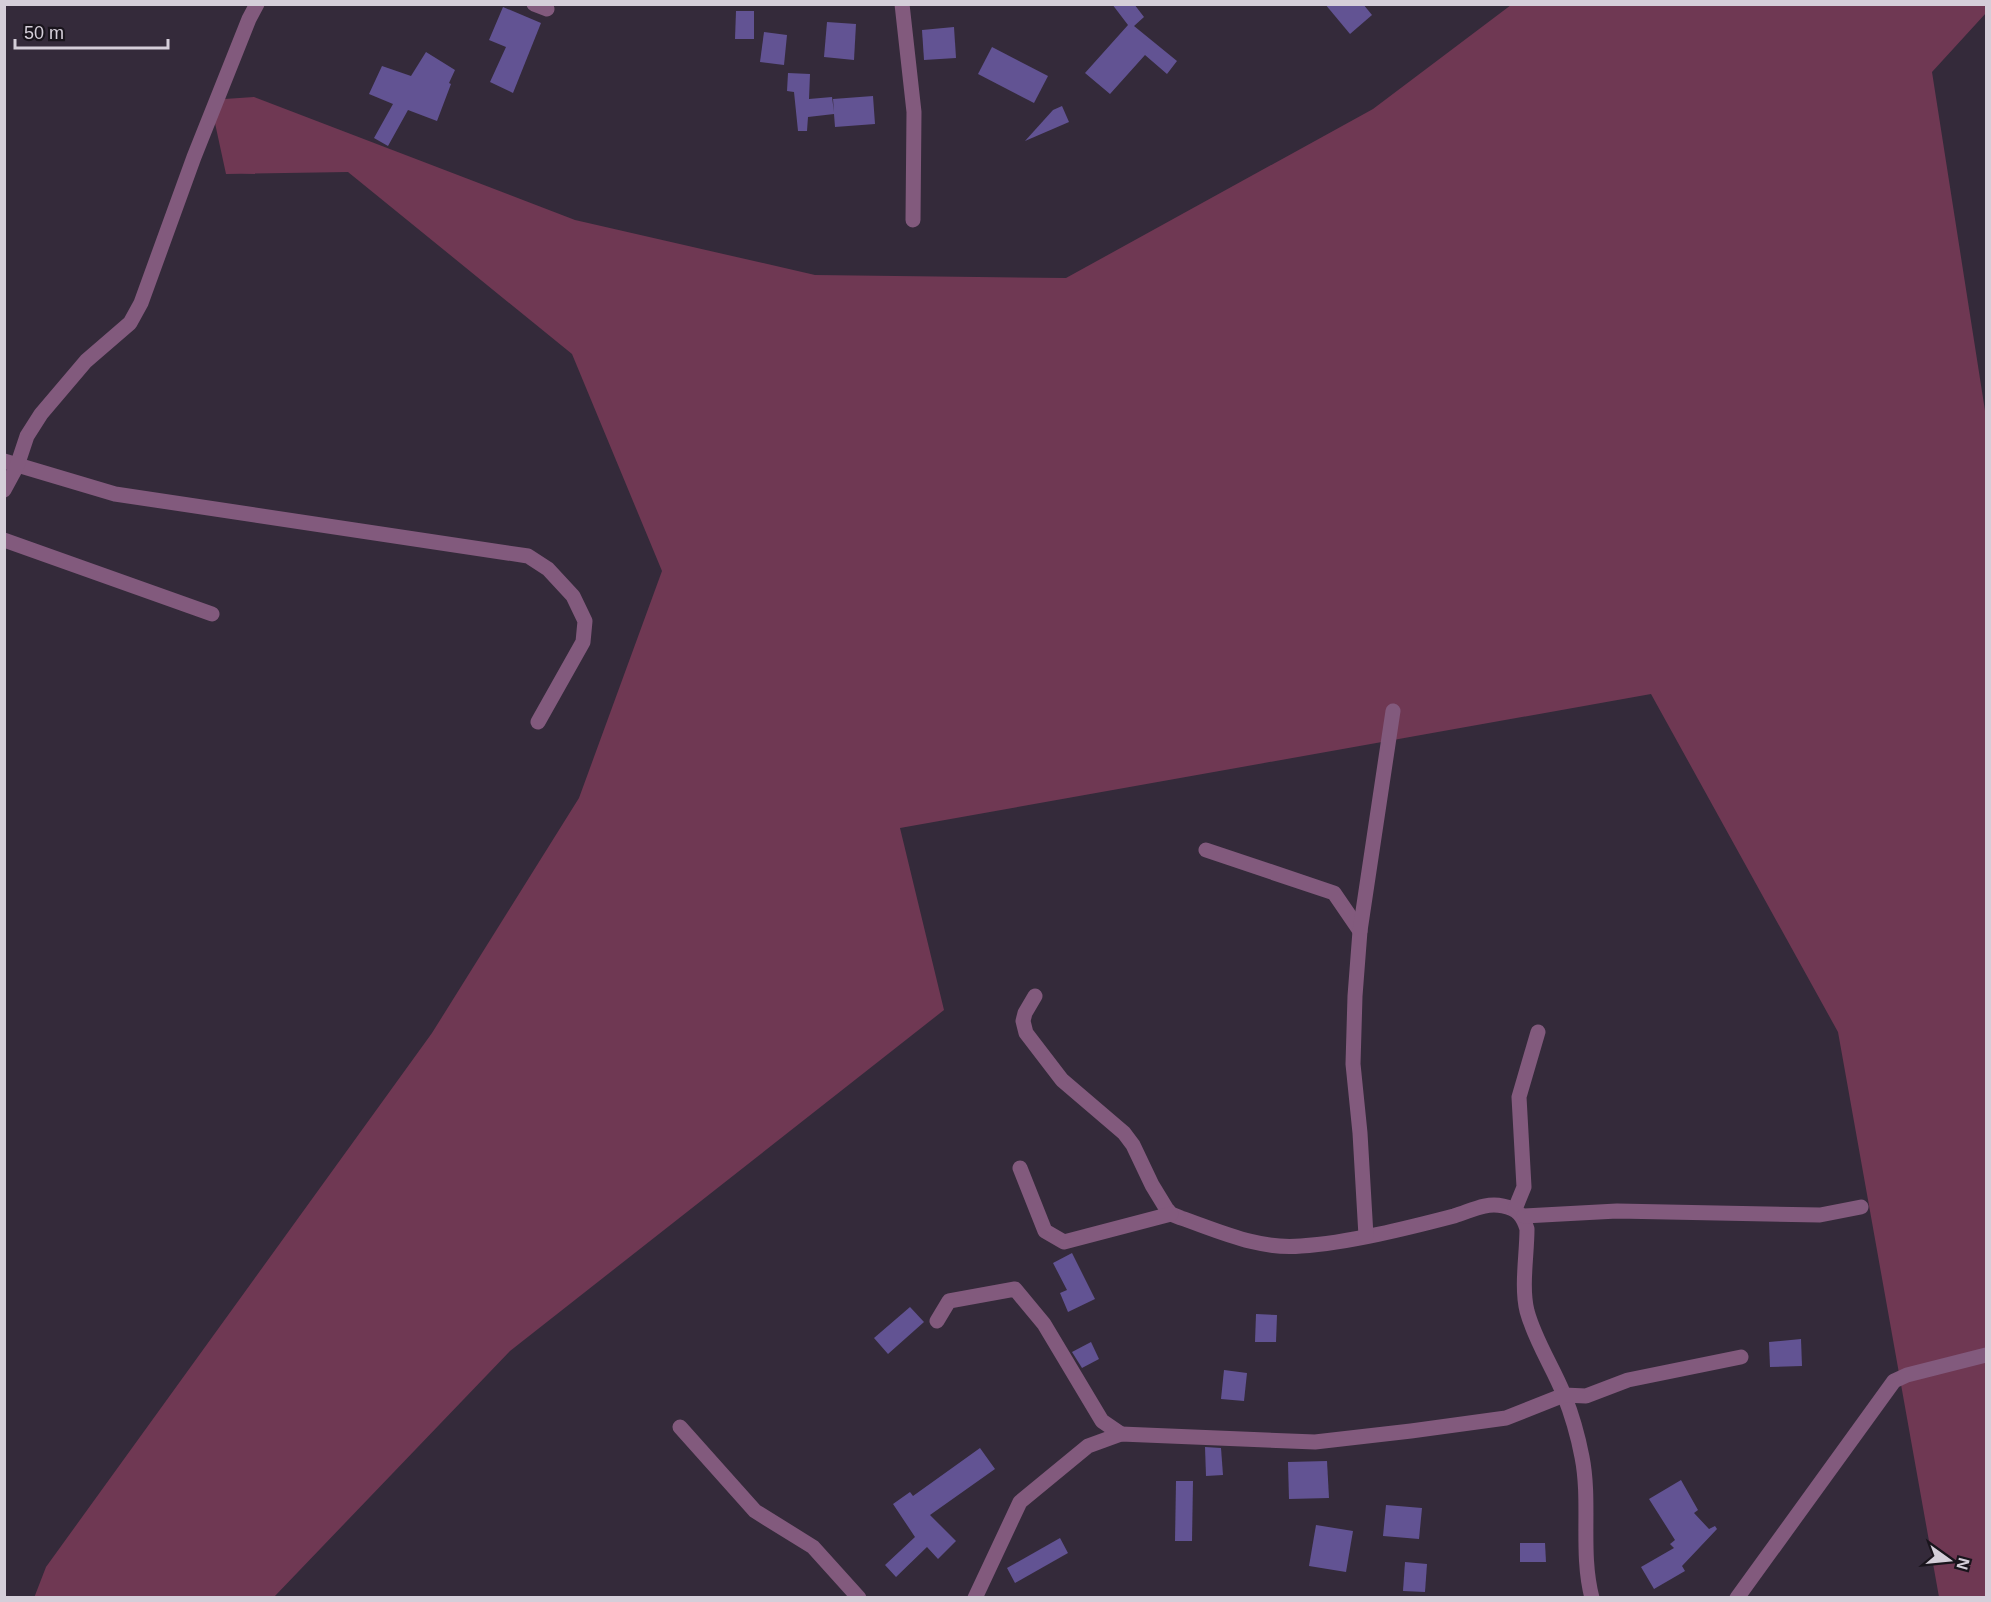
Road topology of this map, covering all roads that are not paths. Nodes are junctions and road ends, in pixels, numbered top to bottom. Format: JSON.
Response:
{"nodes":[{"id":1,"x":257,"y":4,"type":"edge"},
{"id":2,"x":902,"y":4,"type":"edge"},
{"id":3,"x":913,"y":220,"type":"dead end"},
{"id":4,"x":11,"y":463,"type":"edge"},
{"id":5,"x":4,"y":490,"type":"edge"},
{"id":6,"x":4,"y":540,"type":"edge"},
{"id":7,"x":212,"y":614,"type":"dead end"},
{"id":8,"x":1393,"y":711,"type":"dead end"},
{"id":9,"x":538,"y":722,"type":"dead end"},
{"id":10,"x":1206,"y":850,"type":"dead end"},
{"id":11,"x":1360,"y":931,"type":"junction"},
{"id":12,"x":1035,"y":996,"type":"dead end"},
{"id":13,"x":1538,"y":1032,"type":"dead end"},
{"id":14,"x":1020,"y":1168,"type":"dead end"},
{"id":15,"x":1861,"y":1207,"type":"dead end"},
{"id":16,"x":1519,"y":1213,"type":"junction"},
{"id":17,"x":1171,"y":1214,"type":"junction"},
{"id":18,"x":1366,"y":1236,"type":"junction"},
{"id":19,"x":937,"y":1321,"type":"dead end"},
{"id":20,"x":1986,"y":1355,"type":"edge"},
{"id":21,"x":1741,"y":1358,"type":"dead end"},
{"id":22,"x":1564,"y":1395,"type":"junction"},
{"id":23,"x":680,"y":1427,"type":"dead end"},
{"id":24,"x":1121,"y":1434,"type":"junction"},
{"id":25,"x":859,"y":1598,"type":"edge"},
{"id":26,"x":975,"y":1598,"type":"edge"},
{"id":27,"x":1592,"y":1598,"type":"edge"},
{"id":28,"x":1737,"y":1598,"type":"edge"}],
"edges":[{"from":1,"to":4,"type":"street"},
{"from":2,"to":3,"type":"street"},
{"from":4,"to":5,"type":"street"},
{"from":4,"to":9,"type":"street"},
{"from":6,"to":7,"type":"street"},
{"from":8,"to":11,"type":"street"},
{"from":10,"to":11,"type":"street"},
{"from":11,"to":18,"type":"street"},
{"from":12,"to":17,"type":"street"},
{"from":13,"to":16,"type":"street"},
{"from":14,"to":17,"type":"street"},
{"from":15,"to":16,"type":"street"},
{"from":16,"to":18,"type":"street"},
{"from":16,"to":22,"type":"street"},
{"from":17,"to":18,"type":"street"},
{"from":19,"to":24,"type":"street"},
{"from":20,"to":28,"type":"street"},
{"from":21,"to":22,"type":"street"},
{"from":22,"to":24,"type":"street"},
{"from":22,"to":27,"type":"street"},
{"from":23,"to":25,"type":"street"},
{"from":24,"to":26,"type":"street"}]}
